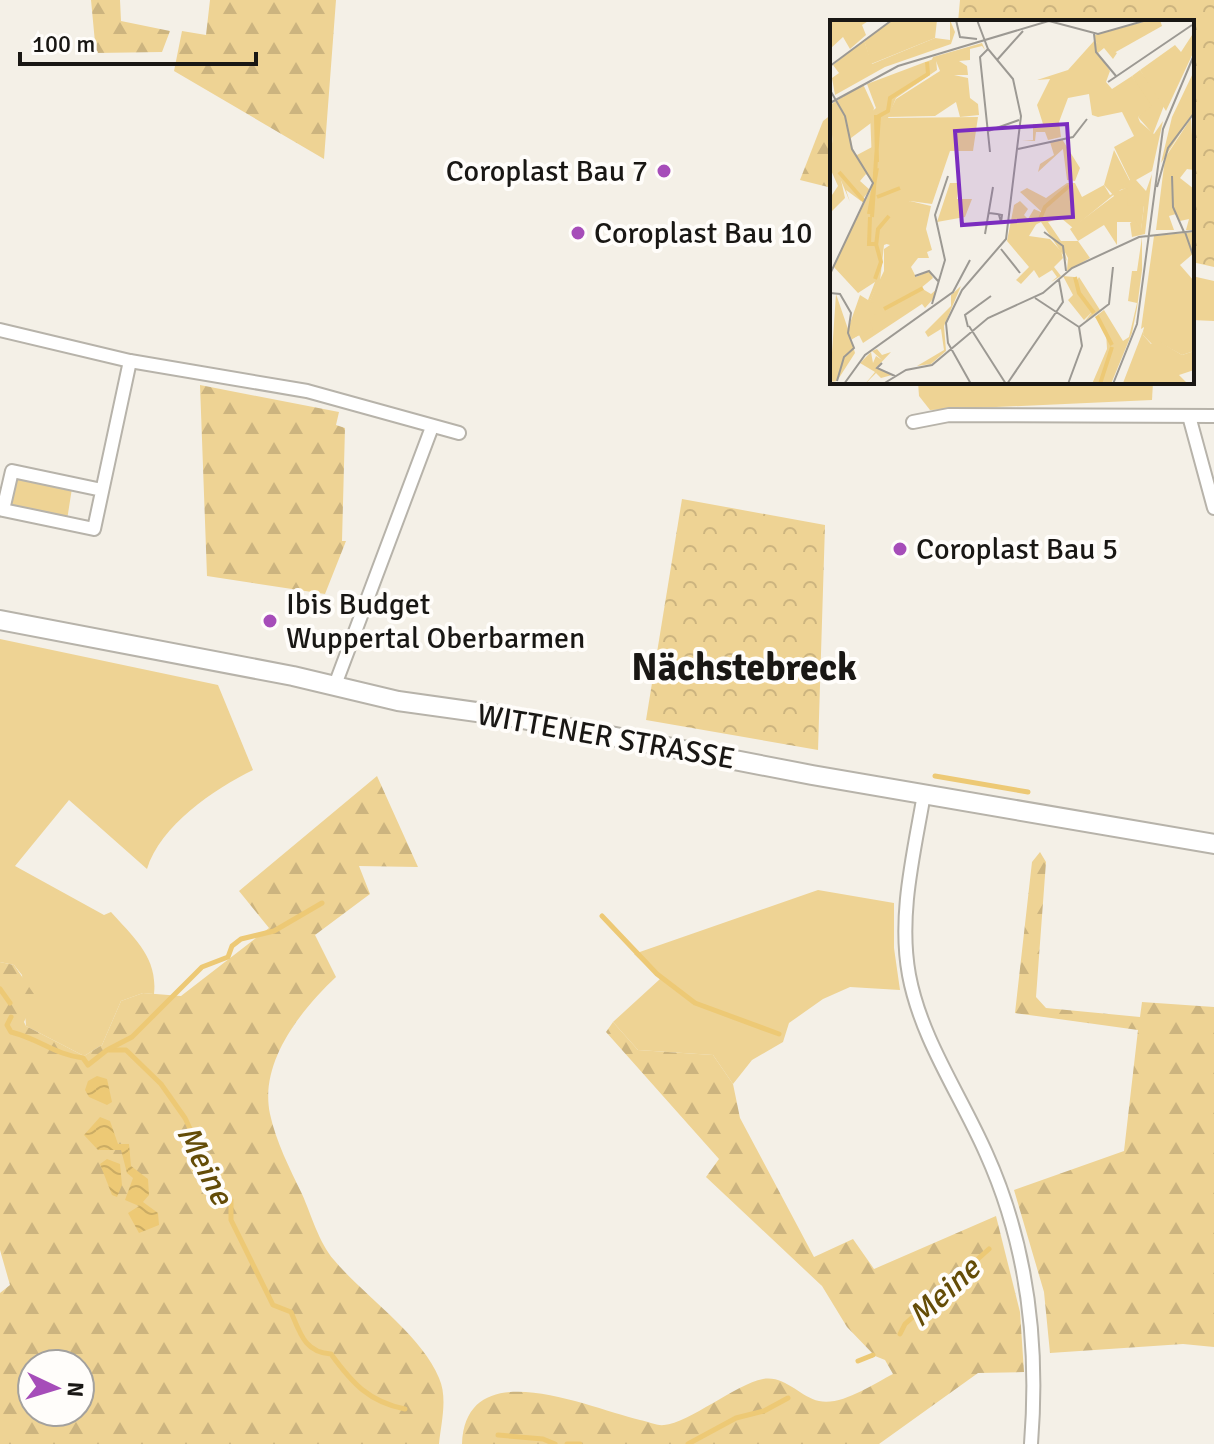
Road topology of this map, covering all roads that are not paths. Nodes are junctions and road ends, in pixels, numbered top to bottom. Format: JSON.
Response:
{"nodes":[{"id":1,"x":0,"y":330,"type":"edge"},
{"id":2,"x":130,"y":361,"type":"junction"},
{"id":3,"x":1189,"y":416,"type":"junction"},
{"id":4,"x":1214,"y":416,"type":"edge"},
{"id":5,"x":913,"y":422,"type":"dead end"},
{"id":6,"x":432,"y":427,"type":"junction"},
{"id":7,"x":459,"y":433,"type":"dead end"},
{"id":8,"x":102,"y":490,"type":"junction"},
{"id":9,"x":1214,"y":508,"type":"edge"},
{"id":10,"x":0,"y":620,"type":"edge"},
{"id":11,"x":335,"y":685,"type":"junction"},
{"id":12,"x":924,"y":794,"type":"junction"},
{"id":13,"x":1214,"y":844,"type":"edge"},
{"id":14,"x":1031,"y":1444,"type":"edge"}],
"edges":[{"from":1,"to":2,"type":"street"},
{"from":2,"to":6,"type":"street"},
{"from":2,"to":8,"type":"street"},
{"from":3,"to":4,"type":"street"},
{"from":3,"to":5,"type":"street"},
{"from":3,"to":9,"type":"street"},
{"from":6,"to":7,"type":"street"},
{"from":6,"to":11,"type":"street"},
{"from":8,"to":8,"type":"street"},
{"from":10,"to":11,"type":"main road","name":"WITTENER STRASSE"},
{"from":11,"to":12,"type":"main road","name":"WITTENER STRASSE"},
{"from":12,"to":13,"type":"main road","name":"WITTENER STRASSE"},
{"from":12,"to":14,"type":"street"}]}
